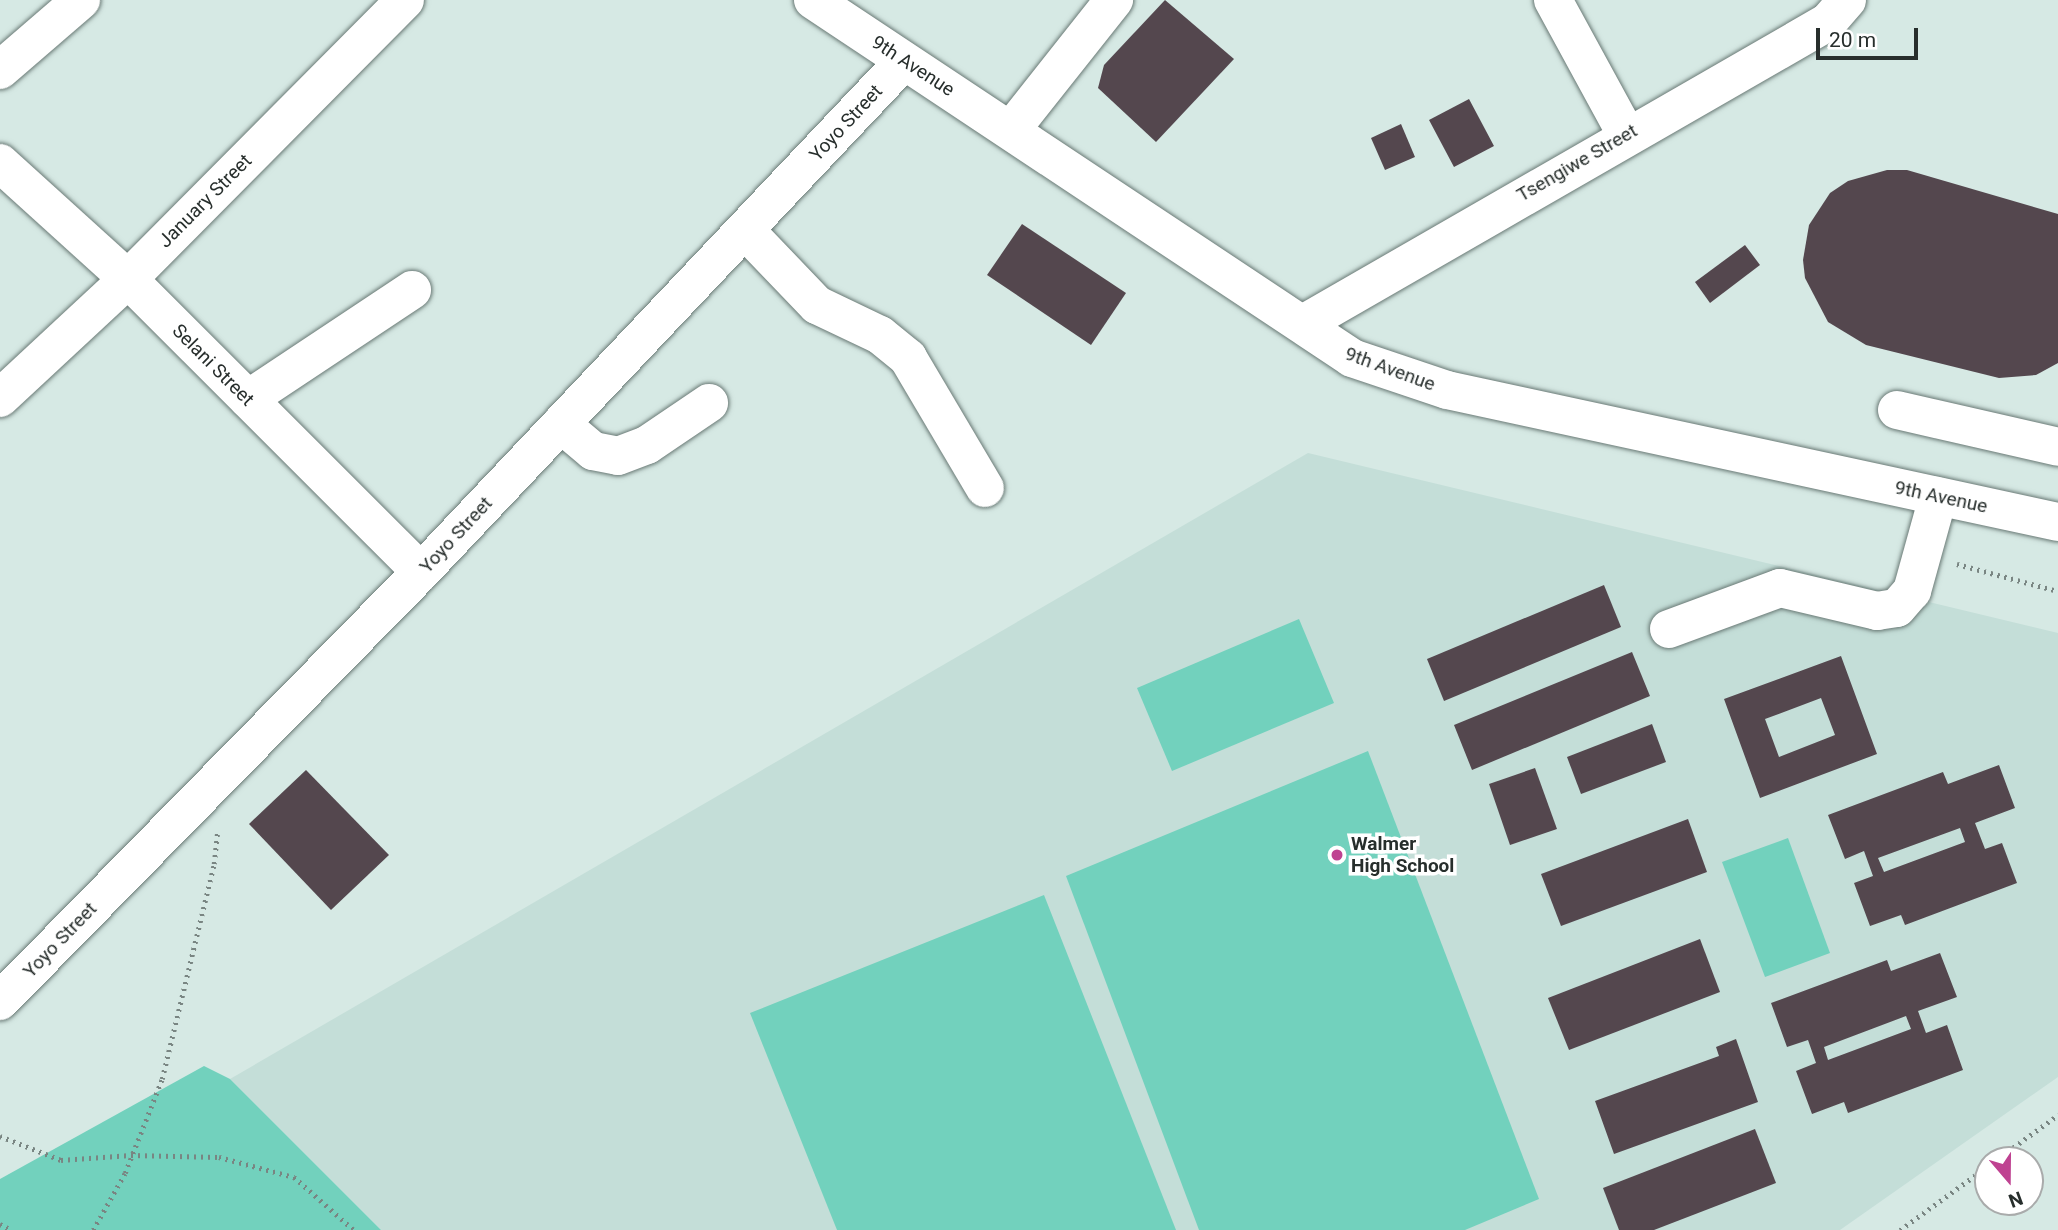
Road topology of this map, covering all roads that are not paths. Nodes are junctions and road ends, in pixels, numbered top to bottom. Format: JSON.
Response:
{"nodes":[{"id":1,"x":81,"y":0,"type":"edge"},
{"id":2,"x":405,"y":0,"type":"edge"},
{"id":3,"x":813,"y":0,"type":"edge"},
{"id":4,"x":1114,"y":0,"type":"edge"},
{"id":5,"x":1553,"y":0,"type":"edge"},
{"id":6,"x":1847,"y":0,"type":"edge"},
{"id":7,"x":904,"y":61,"type":"junction"},
{"id":8,"x":0,"y":70,"type":"edge"},
{"id":9,"x":1011,"y":130,"type":"junction"},
{"id":10,"x":1626,"y":134,"type":"junction"},
{"id":11,"x":0,"y":163,"type":"edge"},
{"id":12,"x":745,"y":230,"type":"junction"},
{"id":13,"x":128,"y":279,"type":"junction"},
{"id":14,"x":412,"y":290,"type":"dead end"},
{"id":15,"x":1303,"y":324,"type":"junction"},
{"id":16,"x":0,"y":398,"type":"edge"},
{"id":17,"x":248,"y":399,"type":"junction"},
{"id":18,"x":709,"y":403,"type":"dead end"},
{"id":19,"x":1897,"y":410,"type":"dead end"},
{"id":20,"x":561,"y":424,"type":"junction"},
{"id":21,"x":2058,"y":447,"type":"edge"},
{"id":22,"x":985,"y":488,"type":"dead end"},
{"id":23,"x":1938,"y":497,"type":"junction"},
{"id":24,"x":2058,"y":522,"type":"edge"},
{"id":25,"x":421,"y":572,"type":"junction"},
{"id":26,"x":1669,"y":629,"type":"dead end"},
{"id":27,"x":0,"y":1002,"type":"edge"}],
"edges":[{"from":1,"to":8,"type":"street"},
{"from":2,"to":13,"type":"street","name":"January Street"},
{"from":3,"to":7,"type":"street","name":"9th Avenue"},
{"from":4,"to":9,"type":"street"},
{"from":5,"to":10,"type":"street"},
{"from":6,"to":10,"type":"street","name":"Tsengiwe Street"},
{"from":7,"to":9,"type":"street","name":"9th Avenue"},
{"from":7,"to":12,"type":"street","name":"Yoyo Street"},
{"from":9,"to":15,"type":"street","name":"9th Avenue"},
{"from":10,"to":15,"type":"street","name":"Tsengiwe Street"},
{"from":11,"to":13,"type":"street","name":"Selani Street"},
{"from":12,"to":20,"type":"street","name":"Yoyo Street"},
{"from":12,"to":22,"type":"street"},
{"from":13,"to":16,"type":"street","name":"January Street"},
{"from":13,"to":17,"type":"street","name":"Selani Street"},
{"from":14,"to":17,"type":"street"},
{"from":15,"to":23,"type":"street","name":"9th Avenue"},
{"from":17,"to":25,"type":"street","name":"Selani Street"},
{"from":18,"to":20,"type":"street"},
{"from":19,"to":21,"type":"street"},
{"from":20,"to":25,"type":"street","name":"Yoyo Street"},
{"from":23,"to":24,"type":"street","name":"9th Avenue"},
{"from":23,"to":26,"type":"street"},
{"from":25,"to":27,"type":"street","name":"Yoyo Street"}]}
